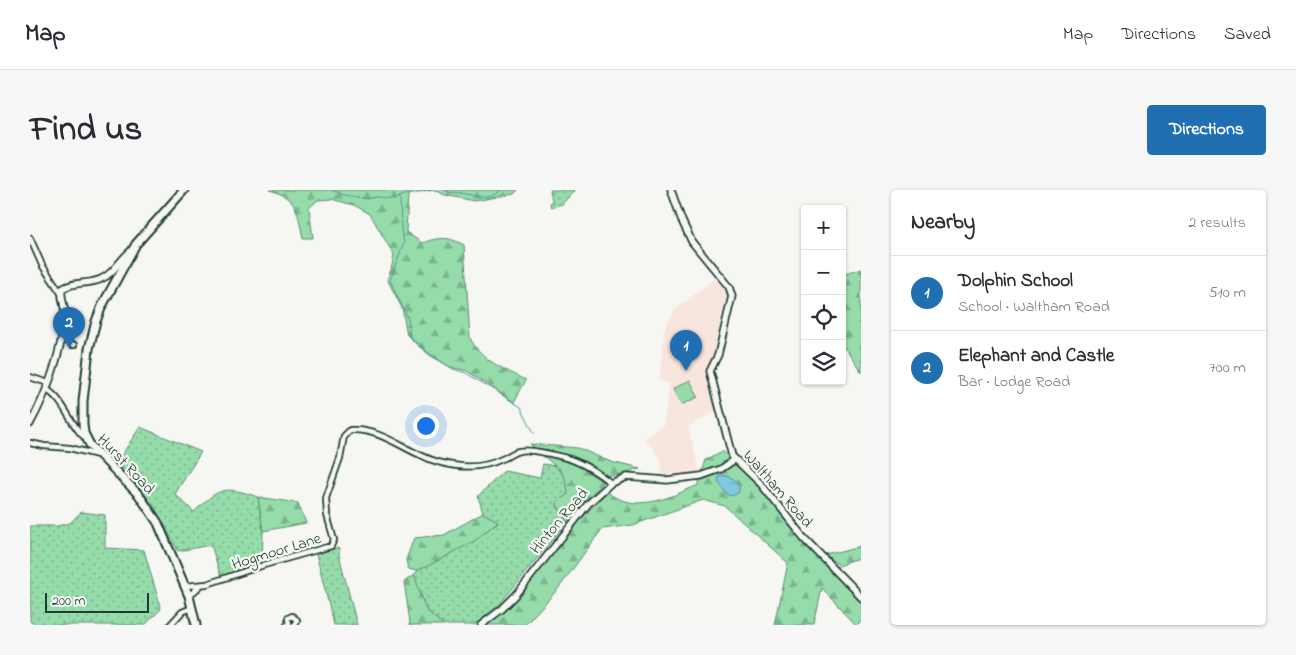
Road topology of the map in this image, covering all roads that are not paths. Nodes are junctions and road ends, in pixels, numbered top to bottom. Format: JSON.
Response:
{"nodes":[{"id":1,"x":184,"y":190,"type":"edge"},
{"id":2,"x":670,"y":190,"type":"edge"},
{"id":3,"x":30,"y":238,"type":"edge"},
{"id":4,"x":133,"y":250,"type":"junction"},
{"id":5,"x":110,"y":273,"type":"junction"},
{"id":6,"x":117,"y":278,"type":"junction"},
{"id":7,"x":54,"y":283,"type":"junction"},
{"id":8,"x":64,"y":286,"type":"junction"},
{"id":9,"x":61,"y":293,"type":"junction"},
{"id":10,"x":30,"y":377,"type":"edge"},
{"id":11,"x":47,"y":386,"type":"junction"},
{"id":12,"x":30,"y":424,"type":"edge"},
{"id":13,"x":79,"y":424,"type":"junction"},
{"id":14,"x":30,"y":443,"type":"edge"},
{"id":15,"x":90,"y":450,"type":"junction"},
{"id":16,"x":734,"y":460,"type":"junction"},
{"id":17,"x":611,"y":483,"type":"junction"},
{"id":18,"x":185,"y":586,"type":"junction"},
{"id":19,"x":200,"y":586,"type":"junction"},
{"id":20,"x":189,"y":596,"type":"junction"},
{"id":21,"x":861,"y":597,"type":"edge"},
{"id":22,"x":192,"y":608,"type":"junction"},
{"id":23,"x":170,"y":625,"type":"edge"},
{"id":24,"x":196,"y":625,"type":"edge"},
{"id":25,"x":481,"y":625,"type":"edge"}],
"edges":[{"from":1,"to":4,"type":"main road","name":"Hurst Road"},
{"from":2,"to":16,"type":"main road","name":"Waltham Road"},
{"from":3,"to":7,"type":"street"},
{"from":4,"to":5,"type":"main road"},
{"from":4,"to":6,"type":"main road","name":"Hurst Road"},
{"from":5,"to":6,"type":"main road"},
{"from":5,"to":8,"type":"main road"},
{"from":6,"to":13,"type":"main road","name":"Hurst Road"},
{"from":7,"to":8,"type":"street"},
{"from":7,"to":9,"type":"street"},
{"from":8,"to":9,"type":"main road"},
{"from":9,"to":11,"type":"main road"},
{"from":10,"to":11,"type":"street"},
{"from":11,"to":12,"type":"main road"},
{"from":11,"to":13,"type":"street"},
{"from":13,"to":15,"type":"main road","name":"Hurst Road"},
{"from":14,"to":15,"type":"street"},
{"from":15,"to":18,"type":"main road","name":"Hurst Road"},
{"from":16,"to":17,"type":"main road","name":"Hinton Road"},
{"from":16,"to":21,"type":"main road","name":"Waltham Road"},
{"from":17,"to":19,"type":"street","name":"Hogmoor Lane"},
{"from":17,"to":25,"type":"main road","name":"Hinton Road"},
{"from":18,"to":19,"type":"street","name":"Hogmoor Lane"},
{"from":18,"to":20,"type":"main road","name":"Hurst Road"},
{"from":19,"to":20,"type":"street","name":"Hogmoor Lane"},
{"from":20,"to":22,"type":"main road","name":"Hurst Road"},
{"from":22,"to":23,"type":"street"},
{"from":22,"to":24,"type":"main road","name":"Hurst Road"}]}
